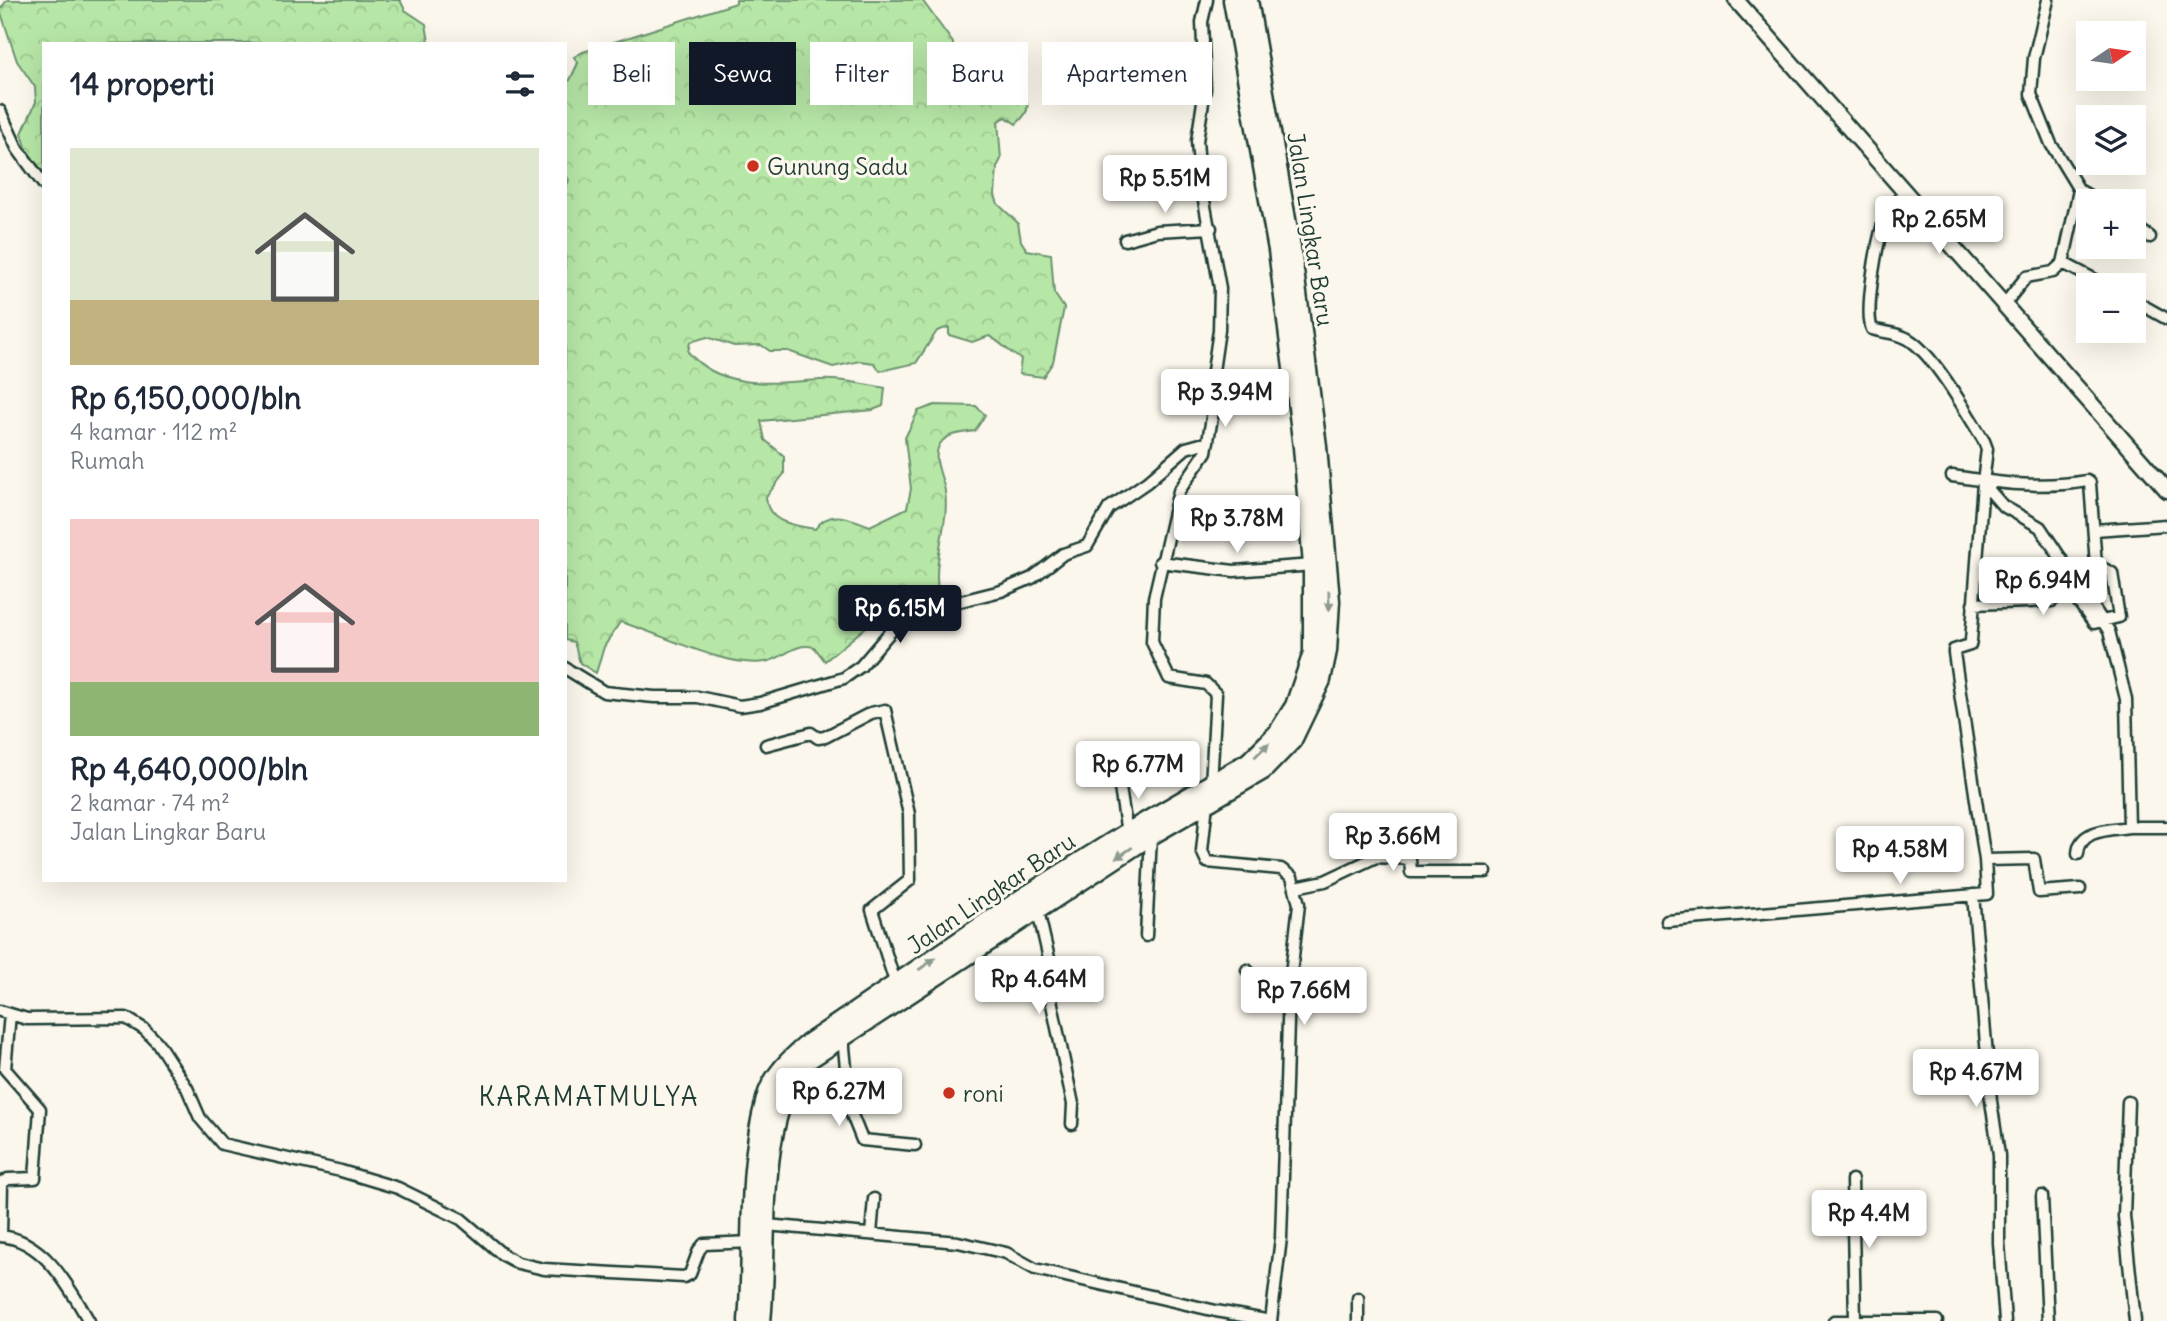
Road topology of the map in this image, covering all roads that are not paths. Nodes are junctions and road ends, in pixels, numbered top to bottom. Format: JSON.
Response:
{"nodes":[{"id":1,"x":1207,"y":0,"type":"edge"},
{"id":2,"x":1233,"y":0,"type":"edge"},
{"id":3,"x":1248,"y":0,"type":"edge"},
{"id":4,"x":1737,"y":0,"type":"edge"},
{"id":5,"x":2048,"y":0,"type":"edge"},
{"id":6,"x":0,"y":111,"type":"edge"},
{"id":7,"x":42,"y":182,"type":"edge"},
{"id":8,"x":2078,"y":189,"type":"edge"},
{"id":9,"x":1905,"y":193,"type":"junction"},
{"id":10,"x":2076,"y":204,"type":"edge"},
{"id":11,"x":1211,"y":228,"type":"junction"},
{"id":12,"x":2146,"y":234,"type":"edge"},
{"id":13,"x":2150,"y":237,"type":"dead end"},
{"id":14,"x":1125,"y":240,"type":"dead end"},
{"id":15,"x":2063,"y":263,"type":"junction"},
{"id":16,"x":2082,"y":273,"type":"edge"},
{"id":17,"x":2003,"y":306,"type":"junction"},
{"id":18,"x":2146,"y":307,"type":"edge"},
{"id":19,"x":2167,"y":319,"type":"edge"},
{"id":20,"x":1208,"y":442,"type":"junction"},
{"id":21,"x":1952,"y":476,"type":"dead end"},
{"id":22,"x":1988,"y":483,"type":"junction"},
{"id":23,"x":2167,"y":490,"type":"edge"},
{"id":24,"x":2167,"y":525,"type":"edge"},
{"id":25,"x":2094,"y":530,"type":"junction"},
{"id":26,"x":1160,"y":562,"type":"junction"},
{"id":27,"x":1313,"y":565,"type":"junction"},
{"id":28,"x":1973,"y":604,"type":"junction"},
{"id":29,"x":2101,"y":621,"type":"junction"},
{"id":30,"x":567,"y":669,"type":"edge"},
{"id":31,"x":766,"y":745,"type":"dead end"},
{"id":32,"x":1118,"y":775,"type":"dead end"},
{"id":33,"x":1209,"y":794,"type":"junction"},
{"id":34,"x":2129,"y":827,"type":"junction"},
{"id":35,"x":2167,"y":827,"type":"edge"},
{"id":36,"x":1127,"y":832,"type":"junction"},
{"id":37,"x":1151,"y":835,"type":"junction"},
{"id":38,"x":2078,"y":855,"type":"dead end"},
{"id":39,"x":1985,"y":860,"type":"junction"},
{"id":40,"x":1486,"y":872,"type":"dead end"},
{"id":41,"x":1296,"y":887,"type":"junction"},
{"id":42,"x":2080,"y":889,"type":"dead end"},
{"id":43,"x":1973,"y":895,"type":"junction"},
{"id":44,"x":1038,"y":911,"type":"junction"},
{"id":45,"x":1667,"y":922,"type":"dead end"},
{"id":46,"x":1146,"y":936,"type":"dead end"},
{"id":47,"x":1247,"y":970,"type":"dead end"},
{"id":48,"x":896,"y":985,"type":"junction"},
{"id":49,"x":1289,"y":991,"type":"junction"},
{"id":50,"x":5,"y":1012,"type":"edge"},
{"id":51,"x":843,"y":1037,"type":"junction"},
{"id":52,"x":2128,"y":1102,"type":"dead end"},
{"id":53,"x":1072,"y":1124,"type":"dead end"},
{"id":54,"x":915,"y":1145,"type":"dead end"},
{"id":55,"x":1852,"y":1180,"type":"dead end"},
{"id":56,"x":2042,"y":1196,"type":"dead end"},
{"id":57,"x":874,"y":1199,"type":"dead end"},
{"id":58,"x":871,"y":1234,"type":"junction"},
{"id":59,"x":0,"y":1236,"type":"edge"},
{"id":60,"x":760,"y":1236,"type":"junction"},
{"id":61,"x":1358,"y":1298,"type":"dead end"},
{"id":62,"x":1855,"y":1320,"type":"edge"},
{"id":63,"x":89,"y":1321,"type":"edge"},
{"id":64,"x":748,"y":1321,"type":"edge"},
{"id":65,"x":761,"y":1321,"type":"edge"},
{"id":66,"x":1271,"y":1321,"type":"edge"},
{"id":67,"x":1358,"y":1321,"type":"edge"},
{"id":68,"x":1834,"y":1321,"type":"edge"},
{"id":69,"x":1937,"y":1321,"type":"edge"},
{"id":70,"x":2005,"y":1321,"type":"edge"},
{"id":71,"x":2048,"y":1321,"type":"edge"},
{"id":72,"x":2136,"y":1321,"type":"edge"}],
"edges":[{"from":1,"to":11,"type":"street"},
{"from":2,"to":27,"type":"highway","name":"Jalan Lingkar Baru"},
{"from":3,"to":33,"type":"highway","name":"Jalan Lingkar Baru","one_way":true},
{"from":4,"to":9,"type":"main road"},
{"from":5,"to":8,"type":"street"},
{"from":6,"to":7,"type":"street"},
{"from":9,"to":17,"type":"main road"},
{"from":9,"to":22,"type":"street"},
{"from":10,"to":15,"type":"street"},
{"from":11,"to":14,"type":"street"},
{"from":11,"to":20,"type":"street"},
{"from":12,"to":13,"type":"street"},
{"from":15,"to":16,"type":"street"},
{"from":15,"to":17,"type":"street"},
{"from":17,"to":23,"type":"main road"},
{"from":18,"to":19,"type":"street"},
{"from":20,"to":26,"type":"street"},
{"from":20,"to":30,"type":"street"},
{"from":21,"to":22,"type":"street"},
{"from":22,"to":25,"type":"street"},
{"from":22,"to":28,"type":"street"},
{"from":22,"to":29,"type":"street"},
{"from":24,"to":25,"type":"street"},
{"from":25,"to":29,"type":"street"},
{"from":26,"to":27,"type":"street"},
{"from":26,"to":33,"type":"street"},
{"from":33,"to":27,"type":"highway","name":"Jalan Lingkar Baru","one_way":true},
{"from":28,"to":29,"type":"street"},
{"from":28,"to":39,"type":"street"},
{"from":29,"to":34,"type":"street"},
{"from":31,"to":48,"type":"street"},
{"from":32,"to":36,"type":"street"},
{"from":33,"to":36,"type":"highway","name":"Jalan Lingkar Baru"},
{"from":33,"to":37,"type":"highway","name":"Jalan Lingkar Baru"},
{"from":33,"to":41,"type":"street"},
{"from":34,"to":35,"type":"street"},
{"from":34,"to":38,"type":"street"},
{"from":48,"to":36,"type":"highway","name":"Jalan Lingkar Baru","one_way":true},
{"from":37,"to":44,"type":"highway","name":"Jalan Lingkar Baru","one_way":true},
{"from":37,"to":46,"type":"street"},
{"from":39,"to":42,"type":"street"},
{"from":39,"to":43,"type":"street"},
{"from":40,"to":41,"type":"street"},
{"from":41,"to":49,"type":"street"},
{"from":43,"to":45,"type":"street"},
{"from":43,"to":70,"type":"street"},
{"from":44,"to":51,"type":"highway","name":"Jalan Lingkar Baru"},
{"from":44,"to":53,"type":"street"},
{"from":47,"to":49,"type":"street"},
{"from":48,"to":60,"type":"highway","name":"Jalan Lingkar Baru"},
{"from":49,"to":66,"type":"street"},
{"from":50,"to":59,"type":"street"},
{"from":50,"to":60,"type":"street"},
{"from":51,"to":54,"type":"street"},
{"from":51,"to":60,"type":"highway","name":"Jalan Lingkar Baru"},
{"from":52,"to":72,"type":"street"},
{"from":55,"to":62,"type":"street"},
{"from":56,"to":71,"type":"street"},
{"from":57,"to":58,"type":"street"},
{"from":58,"to":60,"type":"street"},
{"from":58,"to":66,"type":"street"},
{"from":59,"to":63,"type":"street"},
{"from":60,"to":64,"type":"highway","name":"Jalan Lingkar Baru"},
{"from":60,"to":65,"type":"highway","name":"Jalan Lingkar Baru"},
{"from":61,"to":67,"type":"street"},
{"from":62,"to":68,"type":"street"},
{"from":62,"to":69,"type":"street"}]}
